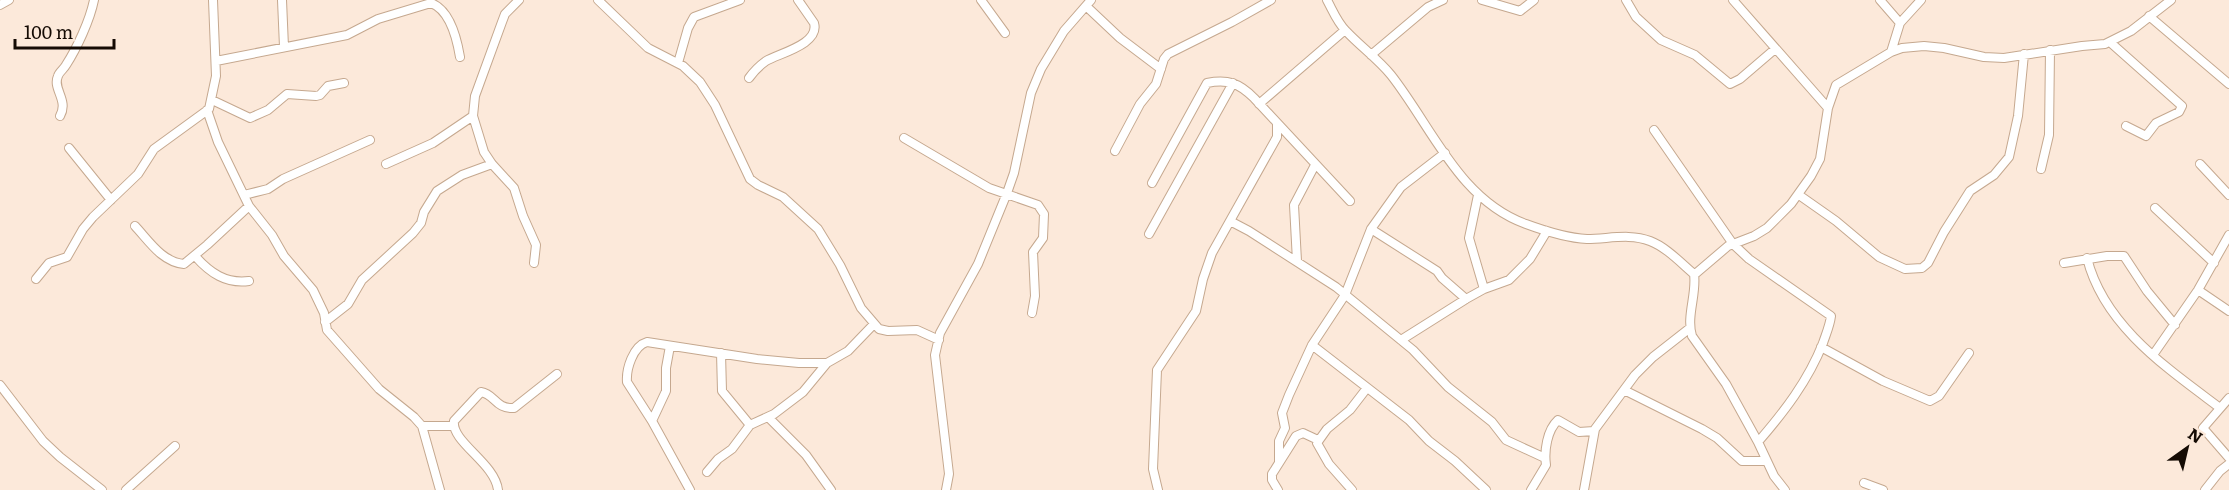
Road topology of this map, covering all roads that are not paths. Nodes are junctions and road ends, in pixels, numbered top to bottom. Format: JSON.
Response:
{"nodes":[{"id":1,"x":9,"y":0,"type":"edge"},
{"id":2,"x":94,"y":0,"type":"edge"},
{"id":3,"x":213,"y":0,"type":"edge"},
{"id":4,"x":282,"y":0,"type":"edge"},
{"id":5,"x":519,"y":0,"type":"edge"},
{"id":6,"x":598,"y":0,"type":"edge"},
{"id":7,"x":740,"y":0,"type":"edge"},
{"id":8,"x":798,"y":0,"type":"edge"},
{"id":9,"x":1271,"y":0,"type":"edge"},
{"id":10,"x":1327,"y":0,"type":"edge"},
{"id":11,"x":1443,"y":0,"type":"edge"},
{"id":12,"x":1482,"y":0,"type":"edge"},
{"id":13,"x":1534,"y":0,"type":"edge"},
{"id":14,"x":1626,"y":0,"type":"edge"},
{"id":15,"x":1733,"y":0,"type":"edge"},
{"id":16,"x":1880,"y":0,"type":"edge"},
{"id":17,"x":1921,"y":0,"type":"edge"},
{"id":18,"x":2171,"y":0,"type":"edge"},
{"id":19,"x":984,"y":1,"type":"edge"},
{"id":20,"x":1088,"y":3,"type":"edge"},
{"id":21,"x":0,"y":5,"type":"edge"},
{"id":22,"x":2149,"y":16,"type":"junction"},
{"id":23,"x":1900,"y":24,"type":"junction"},
{"id":24,"x":1345,"y":30,"type":"junction"},
{"id":25,"x":1005,"y":33,"type":"dead end"},
{"id":26,"x":2111,"y":43,"type":"junction"},
{"id":27,"x":284,"y":47,"type":"junction"},
{"id":28,"x":1775,"y":49,"type":"junction"},
{"id":29,"x":2050,"y":50,"type":"junction"},
{"id":30,"x":1891,"y":52,"type":"junction"},
{"id":31,"x":2024,"y":54,"type":"junction"},
{"id":32,"x":1371,"y":55,"type":"junction"},
{"id":33,"x":460,"y":57,"type":"dead end"},
{"id":34,"x":216,"y":61,"type":"junction"},
{"id":35,"x":678,"y":63,"type":"junction"},
{"id":36,"x":1161,"y":69,"type":"junction"},
{"id":37,"x":749,"y":78,"type":"dead end"},
{"id":38,"x":1233,"y":83,"type":"junction"},
{"id":39,"x":344,"y":84,"type":"dead end"},
{"id":40,"x":2229,"y":84,"type":"edge"},
{"id":41,"x":212,"y":100,"type":"junction"},
{"id":42,"x":1260,"y":104,"type":"junction"},
{"id":43,"x":1828,"y":108,"type":"junction"},
{"id":44,"x":207,"y":110,"type":"junction"},
{"id":45,"x":60,"y":116,"type":"dead end"},
{"id":46,"x":473,"y":116,"type":"junction"},
{"id":47,"x":1277,"y":124,"type":"junction"},
{"id":48,"x":2126,"y":126,"type":"dead end"},
{"id":49,"x":1654,"y":130,"type":"dead end"},
{"id":50,"x":904,"y":138,"type":"dead end"},
{"id":51,"x":370,"y":140,"type":"dead end"},
{"id":52,"x":69,"y":148,"type":"dead end"},
{"id":53,"x":1115,"y":151,"type":"dead end"},
{"id":54,"x":1445,"y":153,"type":"junction"},
{"id":55,"x":386,"y":164,"type":"dead end"},
{"id":56,"x":492,"y":164,"type":"junction"},
{"id":57,"x":2200,"y":164,"type":"dead end"},
{"id":58,"x":1315,"y":165,"type":"junction"},
{"id":59,"x":2041,"y":168,"type":"dead end"},
{"id":60,"x":1152,"y":183,"type":"dead end"},
{"id":61,"x":1007,"y":193,"type":"junction"},
{"id":62,"x":244,"y":195,"type":"junction"},
{"id":63,"x":1478,"y":195,"type":"junction"},
{"id":64,"x":1799,"y":195,"type":"junction"},
{"id":65,"x":2229,"y":195,"type":"edge"},
{"id":66,"x":111,"y":200,"type":"junction"},
{"id":67,"x":1350,"y":201,"type":"dead end"},
{"id":68,"x":249,"y":206,"type":"junction"},
{"id":69,"x":2155,"y":208,"type":"dead end"},
{"id":70,"x":1230,"y":220,"type":"junction"},
{"id":71,"x":135,"y":226,"type":"dead end"},
{"id":72,"x":1371,"y":229,"type":"junction"},
{"id":73,"x":1548,"y":231,"type":"junction"},
{"id":74,"x":1149,"y":234,"type":"dead end"},
{"id":75,"x":2229,"y":235,"type":"edge"},
{"id":76,"x":1733,"y":244,"type":"junction"},
{"id":77,"x":195,"y":256,"type":"junction"},
{"id":78,"x":2087,"y":258,"type":"junction"},
{"id":79,"x":1297,"y":261,"type":"junction"},
{"id":80,"x":534,"y":263,"type":"dead end"},
{"id":81,"x":2064,"y":263,"type":"dead end"},
{"id":82,"x":2214,"y":263,"type":"junction"},
{"id":83,"x":1694,"y":275,"type":"junction"},
{"id":84,"x":36,"y":279,"type":"dead end"},
{"id":85,"x":249,"y":281,"type":"dead end"},
{"id":86,"x":1484,"y":289,"type":"junction"},
{"id":87,"x":2198,"y":290,"type":"junction"},
{"id":88,"x":1345,"y":295,"type":"junction"},
{"id":89,"x":1466,"y":299,"type":"junction"},
{"id":90,"x":2229,"y":311,"type":"edge"},
{"id":91,"x":1032,"y":313,"type":"dead end"},
{"id":92,"x":325,"y":322,"type":"junction"},
{"id":93,"x":874,"y":324,"type":"junction"},
{"id":94,"x":2175,"y":325,"type":"junction"},
{"id":95,"x":1690,"y":328,"type":"junction"},
{"id":96,"x":939,"y":340,"type":"junction"},
{"id":97,"x":1401,"y":340,"type":"junction"},
{"id":98,"x":1312,"y":345,"type":"junction"},
{"id":99,"x":670,"y":346,"type":"junction"},
{"id":100,"x":1821,"y":347,"type":"junction"},
{"id":101,"x":1969,"y":353,"type":"dead end"},
{"id":102,"x":721,"y":354,"type":"junction"},
{"id":103,"x":2153,"y":355,"type":"junction"},
{"id":104,"x":827,"y":363,"type":"junction"},
{"id":105,"x":557,"y":374,"type":"dead end"},
{"id":106,"x":0,"y":385,"type":"edge"},
{"id":107,"x":1367,"y":388,"type":"junction"},
{"id":108,"x":1624,"y":390,"type":"junction"},
{"id":109,"x":2229,"y":398,"type":"edge"},
{"id":110,"x":2220,"y":408,"type":"junction"},
{"id":111,"x":768,"y":417,"type":"junction"},
{"id":112,"x":652,"y":422,"type":"junction"},
{"id":113,"x":750,"y":425,"type":"junction"},
{"id":114,"x":422,"y":426,"type":"junction"},
{"id":115,"x":453,"y":426,"type":"junction"},
{"id":116,"x":1593,"y":431,"type":"junction"},
{"id":117,"x":1318,"y":440,"type":"junction"},
{"id":118,"x":1758,"y":442,"type":"junction"},
{"id":119,"x":175,"y":446,"type":"dead end"},
{"id":120,"x":1545,"y":458,"type":"junction"},
{"id":121,"x":2229,"y":458,"type":"edge"},
{"id":122,"x":1766,"y":461,"type":"junction"},
{"id":123,"x":1279,"y":462,"type":"junction"},
{"id":124,"x":2229,"y":464,"type":"edge"},
{"id":125,"x":706,"y":472,"type":"dead end"},
{"id":126,"x":1864,"y":483,"type":"dead end"},
{"id":127,"x":1482,"y":489,"type":"edge"},
{"id":128,"x":102,"y":490,"type":"edge"},
{"id":129,"x":126,"y":490,"type":"edge"},
{"id":130,"x":440,"y":490,"type":"edge"},
{"id":131,"x":498,"y":490,"type":"edge"},
{"id":132,"x":690,"y":490,"type":"edge"},
{"id":133,"x":831,"y":490,"type":"edge"},
{"id":134,"x":946,"y":490,"type":"edge"},
{"id":135,"x":1158,"y":490,"type":"edge"},
{"id":136,"x":1278,"y":490,"type":"edge"},
{"id":137,"x":1352,"y":490,"type":"edge"},
{"id":138,"x":1531,"y":490,"type":"edge"},
{"id":139,"x":1584,"y":490,"type":"edge"},
{"id":140,"x":1785,"y":490,"type":"edge"},
{"id":141,"x":1883,"y":490,"type":"edge"},
{"id":142,"x":2205,"y":490,"type":"edge"}],
"edges":[{"from":1,"to":21,"type":"street"},
{"from":2,"to":45,"type":"street"},
{"from":3,"to":34,"type":"street"},
{"from":4,"to":27,"type":"street"},
{"from":5,"to":46,"type":"street"},
{"from":6,"to":35,"type":"street"},
{"from":7,"to":35,"type":"street"},
{"from":8,"to":37,"type":"street"},
{"from":9,"to":36,"type":"street"},
{"from":10,"to":24,"type":"street"},
{"from":11,"to":32,"type":"street"},
{"from":12,"to":13,"type":"street"},
{"from":14,"to":28,"type":"street"},
{"from":15,"to":28,"type":"street"},
{"from":16,"to":23,"type":"street"},
{"from":17,"to":23,"type":"street"},
{"from":18,"to":22,"type":"street"},
{"from":19,"to":25,"type":"street"},
{"from":20,"to":36,"type":"street"},
{"from":20,"to":61,"type":"street"},
{"from":22,"to":26,"type":"street"},
{"from":22,"to":40,"type":"street"},
{"from":23,"to":30,"type":"street"},
{"from":24,"to":32,"type":"street"},
{"from":24,"to":42,"type":"street"},
{"from":26,"to":29,"type":"street"},
{"from":26,"to":48,"type":"street"},
{"from":27,"to":33,"type":"street"},
{"from":27,"to":34,"type":"street"},
{"from":28,"to":43,"type":"street"},
{"from":29,"to":31,"type":"street"},
{"from":29,"to":59,"type":"street"},
{"from":30,"to":31,"type":"street"},
{"from":30,"to":43,"type":"street"},
{"from":31,"to":64,"type":"street"},
{"from":32,"to":54,"type":"street"},
{"from":34,"to":41,"type":"street"},
{"from":35,"to":93,"type":"street"},
{"from":36,"to":53,"type":"street"},
{"from":38,"to":42,"type":"street"},
{"from":38,"to":60,"type":"street"},
{"from":38,"to":74,"type":"street"},
{"from":39,"to":41,"type":"street"},
{"from":41,"to":44,"type":"street"},
{"from":42,"to":47,"type":"street"},
{"from":43,"to":64,"type":"street"},
{"from":44,"to":62,"type":"street"},
{"from":44,"to":66,"type":"street"},
{"from":46,"to":55,"type":"street"},
{"from":46,"to":56,"type":"street"},
{"from":47,"to":58,"type":"street"},
{"from":47,"to":70,"type":"street"},
{"from":49,"to":76,"type":"street"},
{"from":50,"to":61,"type":"street"},
{"from":51,"to":62,"type":"street"},
{"from":52,"to":66,"type":"street"},
{"from":54,"to":63,"type":"street"},
{"from":54,"to":72,"type":"street"},
{"from":56,"to":80,"type":"street"},
{"from":56,"to":92,"type":"street"},
{"from":57,"to":65,"type":"street"},
{"from":58,"to":67,"type":"street"},
{"from":58,"to":79,"type":"street"},
{"from":61,"to":91,"type":"street"},
{"from":61,"to":96,"type":"street"},
{"from":62,"to":68,"type":"street"},
{"from":63,"to":73,"type":"street"},
{"from":63,"to":86,"type":"street"},
{"from":64,"to":76,"type":"street"},
{"from":66,"to":84,"type":"street"},
{"from":68,"to":77,"type":"street"},
{"from":68,"to":92,"type":"street"},
{"from":69,"to":82,"type":"street"},
{"from":70,"to":79,"type":"street"},
{"from":70,"to":135,"type":"street"},
{"from":71,"to":77,"type":"street"},
{"from":72,"to":88,"type":"street"},
{"from":72,"to":89,"type":"street"},
{"from":73,"to":83,"type":"street"},
{"from":73,"to":86,"type":"street"},
{"from":75,"to":82,"type":"street"},
{"from":76,"to":83,"type":"street"},
{"from":76,"to":100,"type":"street"},
{"from":77,"to":85,"type":"street"},
{"from":78,"to":81,"type":"street"},
{"from":78,"to":94,"type":"street"},
{"from":78,"to":103,"type":"street"},
{"from":79,"to":88,"type":"street"},
{"from":82,"to":87,"type":"street"},
{"from":83,"to":95,"type":"street"},
{"from":86,"to":89,"type":"street"},
{"from":87,"to":90,"type":"street"},
{"from":87,"to":94,"type":"street"},
{"from":88,"to":97,"type":"street"},
{"from":88,"to":98,"type":"street"},
{"from":89,"to":97,"type":"street"},
{"from":92,"to":114,"type":"street"},
{"from":93,"to":96,"type":"street"},
{"from":93,"to":104,"type":"street"},
{"from":94,"to":103,"type":"street"},
{"from":95,"to":108,"type":"street"},
{"from":95,"to":118,"type":"street"},
{"from":96,"to":134,"type":"street"},
{"from":97,"to":120,"type":"street"},
{"from":98,"to":107,"type":"street"},
{"from":98,"to":123,"type":"street"},
{"from":99,"to":102,"type":"street"},
{"from":99,"to":112,"type":"street"},
{"from":99,"to":112,"type":"street"},
{"from":100,"to":101,"type":"street"},
{"from":100,"to":118,"type":"street"},
{"from":102,"to":104,"type":"street"},
{"from":102,"to":113,"type":"street"},
{"from":103,"to":110,"type":"street"},
{"from":104,"to":111,"type":"street"},
{"from":105,"to":115,"type":"street"},
{"from":106,"to":128,"type":"street"},
{"from":107,"to":117,"type":"street"},
{"from":107,"to":127,"type":"street"},
{"from":108,"to":116,"type":"street"},
{"from":108,"to":122,"type":"street"},
{"from":109,"to":110,"type":"street"},
{"from":110,"to":121,"type":"street"},
{"from":111,"to":113,"type":"street"},
{"from":111,"to":133,"type":"street"},
{"from":112,"to":132,"type":"street"},
{"from":113,"to":125,"type":"street"},
{"from":114,"to":115,"type":"street"},
{"from":114,"to":130,"type":"street"},
{"from":115,"to":131,"type":"street"},
{"from":116,"to":120,"type":"street"},
{"from":116,"to":139,"type":"street"},
{"from":117,"to":123,"type":"street"},
{"from":117,"to":137,"type":"street"},
{"from":118,"to":122,"type":"street"},
{"from":119,"to":129,"type":"street"},
{"from":120,"to":138,"type":"street"},
{"from":122,"to":140,"type":"street"},
{"from":123,"to":136,"type":"street"},
{"from":124,"to":142,"type":"street"},
{"from":126,"to":141,"type":"street"}]}
